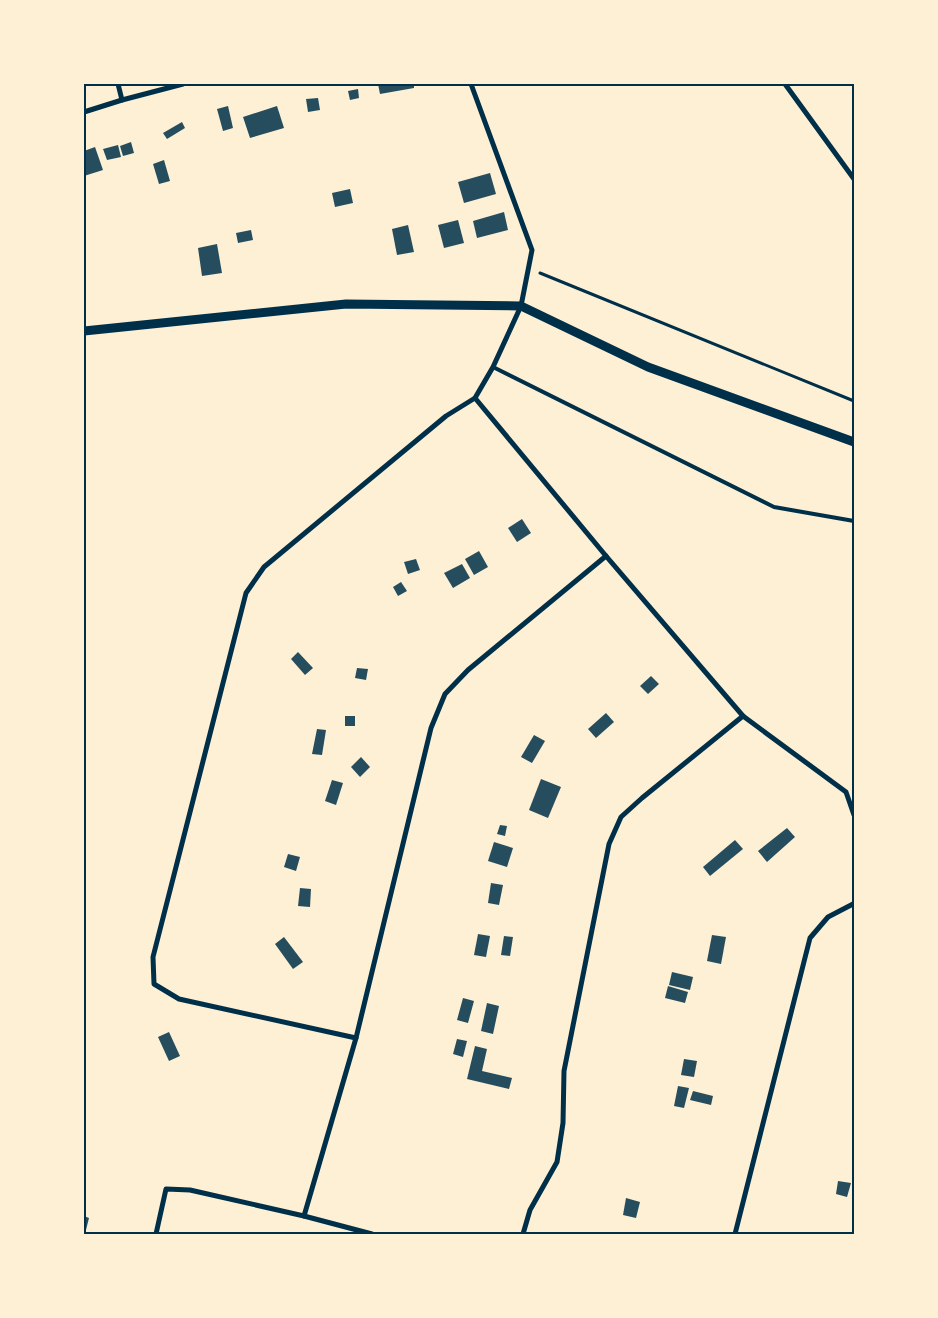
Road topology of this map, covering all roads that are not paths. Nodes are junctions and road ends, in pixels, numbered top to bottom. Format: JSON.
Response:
{"nodes":[{"id":1,"x":118,"y":84,"type":"edge"},
{"id":2,"x":183,"y":84,"type":"edge"},
{"id":3,"x":472,"y":84,"type":"edge"},
{"id":4,"x":785,"y":84,"type":"edge"},
{"id":5,"x":122,"y":100,"type":"junction"},
{"id":6,"x":84,"y":112,"type":"edge"},
{"id":7,"x":854,"y":179,"type":"edge"},
{"id":8,"x":521,"y":306,"type":"junction"},
{"id":9,"x":84,"y":331,"type":"edge"},
{"id":10,"x":493,"y":367,"type":"junction"},
{"id":11,"x":475,"y":398,"type":"junction"},
{"id":12,"x":854,"y":442,"type":"edge"},
{"id":13,"x":854,"y":521,"type":"edge"},
{"id":14,"x":606,"y":556,"type":"junction"},
{"id":15,"x":743,"y":716,"type":"junction"},
{"id":16,"x":854,"y":815,"type":"edge"},
{"id":17,"x":854,"y":903,"type":"edge"},
{"id":18,"x":356,"y":1038,"type":"junction"},
{"id":19,"x":304,"y":1216,"type":"junction"},
{"id":20,"x":156,"y":1234,"type":"edge"},
{"id":21,"x":372,"y":1234,"type":"edge"},
{"id":22,"x":523,"y":1234,"type":"edge"},
{"id":23,"x":735,"y":1234,"type":"edge"}],
"edges":[{"from":1,"to":5,"type":"street"},
{"from":2,"to":5,"type":"street"},
{"from":3,"to":8,"type":"street"},
{"from":4,"to":7,"type":"street"},
{"from":5,"to":6,"type":"street"},
{"from":8,"to":9,"type":"street"},
{"from":8,"to":10,"type":"street"},
{"from":8,"to":12,"type":"street"},
{"from":10,"to":11,"type":"street"},
{"from":10,"to":13,"type":"lane"},
{"from":11,"to":14,"type":"street"},
{"from":11,"to":18,"type":"street"},
{"from":14,"to":15,"type":"street"},
{"from":14,"to":18,"type":"street"},
{"from":15,"to":16,"type":"street"},
{"from":15,"to":22,"type":"street"},
{"from":17,"to":23,"type":"street"},
{"from":18,"to":19,"type":"street"},
{"from":19,"to":20,"type":"street"},
{"from":19,"to":21,"type":"street"}]}
